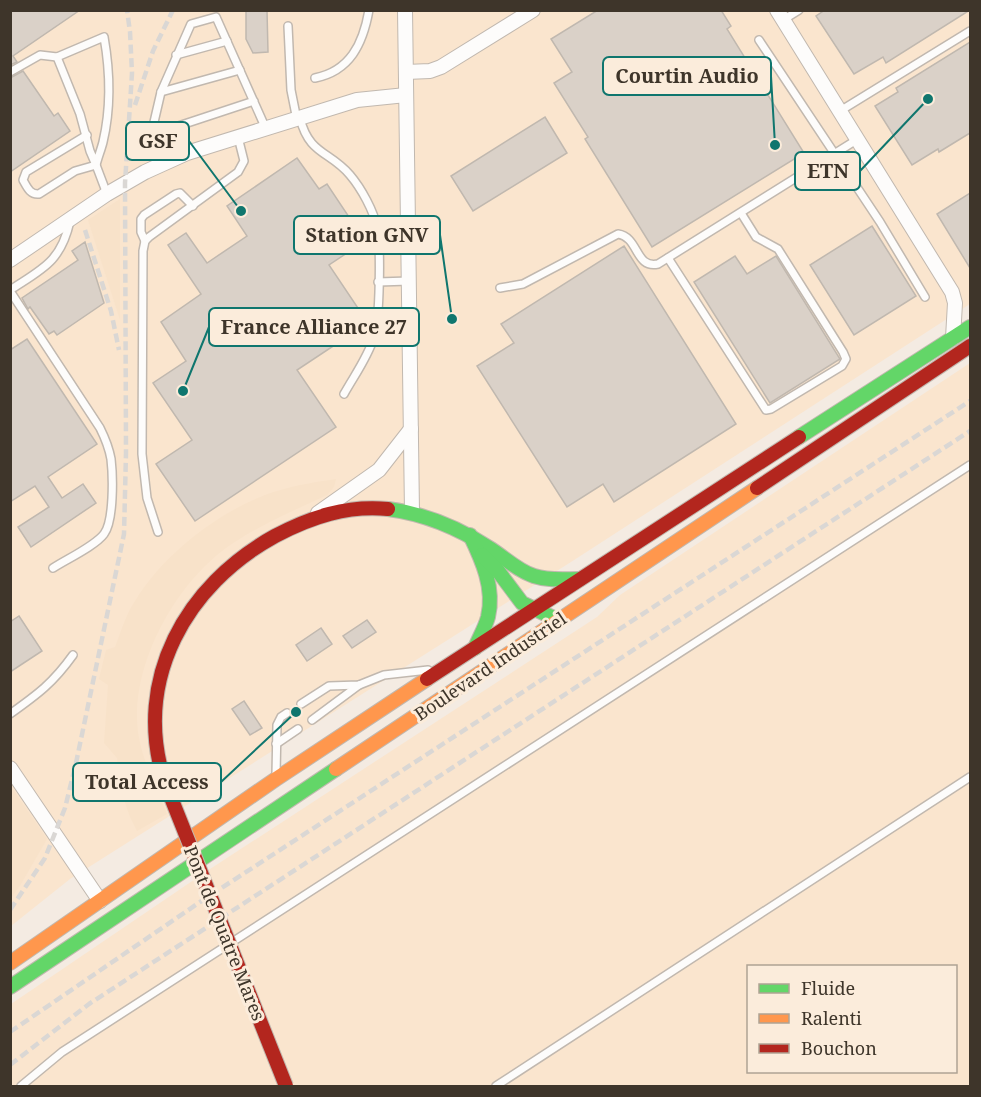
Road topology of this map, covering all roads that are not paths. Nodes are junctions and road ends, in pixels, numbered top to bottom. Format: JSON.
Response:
{"nodes":[{"id":1,"x":369,"y":10,"type":"edge"},
{"id":2,"x":405,"y":10,"type":"edge"},
{"id":3,"x":533,"y":10,"type":"edge"},
{"id":4,"x":799,"y":10,"type":"edge"},
{"id":5,"x":780,"y":15,"type":"edge"},
{"id":6,"x":288,"y":26,"type":"dead end"},
{"id":7,"x":970,"y":31,"type":"edge"},
{"id":8,"x":759,"y":40,"type":"dead end"},
{"id":9,"x":227,"y":41,"type":"junction"},
{"id":10,"x":176,"y":55,"type":"junction"},
{"id":11,"x":57,"y":57,"type":"junction"},
{"id":12,"x":240,"y":70,"type":"junction"},
{"id":13,"x":10,"y":72,"type":"edge"},
{"id":14,"x":406,"y":72,"type":"junction"},
{"id":15,"x":315,"y":78,"type":"dead end"},
{"id":16,"x":161,"y":92,"type":"junction"},
{"id":17,"x":406,"y":95,"type":"junction"},
{"id":18,"x":254,"y":101,"type":"junction"},
{"id":19,"x":840,"y":111,"type":"junction"},
{"id":20,"x":299,"y":119,"type":"junction"},
{"id":21,"x":266,"y":129,"type":"junction"},
{"id":22,"x":87,"y":135,"type":"junction"},
{"id":23,"x":238,"y":137,"type":"junction"},
{"id":24,"x":858,"y":140,"type":"junction"},
{"id":25,"x":834,"y":154,"type":"junction"},
{"id":26,"x":96,"y":165,"type":"junction"},
{"id":27,"x":107,"y":194,"type":"junction"},
{"id":28,"x":193,"y":206,"type":"junction"},
{"id":29,"x":741,"y":213,"type":"junction"},
{"id":30,"x":71,"y":219,"type":"junction"},
{"id":31,"x":145,"y":242,"type":"junction"},
{"id":32,"x":668,"y":258,"type":"junction"},
{"id":33,"x":10,"y":260,"type":"edge"},
{"id":34,"x":409,"y":281,"type":"junction"},
{"id":35,"x":378,"y":282,"type":"junction"},
{"id":36,"x":500,"y":288,"type":"dead end"},
{"id":37,"x":10,"y":291,"type":"edge"},
{"id":38,"x":925,"y":297,"type":"dead end"},
{"id":39,"x":970,"y":327,"type":"edge"},
{"id":40,"x":953,"y":338,"type":"junction"},
{"id":41,"x":970,"y":346,"type":"edge"},
{"id":42,"x":344,"y":394,"type":"dead end"},
{"id":43,"x":411,"y":429,"type":"junction"},
{"id":44,"x":970,"y":465,"type":"edge"},
{"id":45,"x":412,"y":512,"type":"junction"},
{"id":46,"x":311,"y":519,"type":"junction"},
{"id":47,"x":158,"y":532,"type":"dead end"},
{"id":48,"x":470,"y":535,"type":"junction"},
{"id":49,"x":478,"y":551,"type":"junction"},
{"id":50,"x":53,"y":568,"type":"dead end"},
{"id":51,"x":530,"y":575,"type":"junction"},
{"id":52,"x":579,"y":579,"type":"junction"},
{"id":53,"x":536,"y":609,"type":"junction"},
{"id":54,"x":558,"y":620,"type":"junction"},
{"id":55,"x":536,"y":635,"type":"junction"},
{"id":56,"x":475,"y":648,"type":"junction"},
{"id":57,"x":73,"y":655,"type":"dead end"},
{"id":58,"x":446,"y":668,"type":"junction"},
{"id":59,"x":359,"y":685,"type":"junction"},
{"id":60,"x":301,"y":704,"type":"dead end"},
{"id":61,"x":287,"y":713,"type":"dead end"},
{"id":62,"x":10,"y":714,"type":"edge"},
{"id":63,"x":312,"y":720,"type":"dead end"},
{"id":64,"x":298,"y":729,"type":"dead end"},
{"id":65,"x":276,"y":744,"type":"junction"},
{"id":66,"x":10,"y":768,"type":"edge"},
{"id":67,"x":970,"y":777,"type":"edge"},
{"id":68,"x":276,"y":779,"type":"junction"},
{"id":69,"x":100,"y":901,"type":"junction"},
{"id":70,"x":10,"y":963,"type":"edge"},
{"id":71,"x":10,"y":987,"type":"edge"},
{"id":72,"x":21,"y":1086,"type":"edge"},
{"id":73,"x":286,"y":1086,"type":"edge"},
{"id":74,"x":496,"y":1086,"type":"edge"}],
"edges":[{"from":1,"to":15,"type":"lane"},
{"from":2,"to":14,"type":"street"},
{"from":3,"to":14,"type":"street"},
{"from":4,"to":5,"type":"lane"},
{"from":5,"to":19,"type":"street"},
{"from":6,"to":20,"type":"lane"},
{"from":7,"to":19,"type":"lane"},
{"from":8,"to":25,"type":"lane"},
{"from":9,"to":10,"type":"lane"},
{"from":9,"to":10,"type":"lane"},
{"from":9,"to":12,"type":"lane"},
{"from":10,"to":16,"type":"lane"},
{"from":11,"to":13,"type":"lane"},
{"from":11,"to":22,"type":"lane"},
{"from":11,"to":26,"type":"lane"},
{"from":12,"to":16,"type":"lane"},
{"from":12,"to":18,"type":"lane"},
{"from":14,"to":17,"type":"street"},
{"from":16,"to":18,"type":"lane"},
{"from":17,"to":20,"type":"street"},
{"from":17,"to":34,"type":"street"},
{"from":18,"to":21,"type":"lane"},
{"from":19,"to":24,"type":"street"},
{"from":20,"to":21,"type":"street"},
{"from":20,"to":35,"type":"lane"},
{"from":21,"to":23,"type":"street"},
{"from":22,"to":26,"type":"lane"},
{"from":22,"to":26,"type":"lane"},
{"from":23,"to":27,"type":"street"},
{"from":23,"to":28,"type":"lane"},
{"from":24,"to":25,"type":"lane"},
{"from":24,"to":40,"type":"street"},
{"from":25,"to":29,"type":"lane"},
{"from":25,"to":38,"type":"lane"},
{"from":26,"to":27,"type":"lane"},
{"from":27,"to":30,"type":"street"},
{"from":28,"to":31,"type":"lane"},
{"from":28,"to":31,"type":"lane"},
{"from":29,"to":32,"type":"lane"},
{"from":29,"to":32,"type":"lane"},
{"from":30,"to":33,"type":"street"},
{"from":30,"to":37,"type":"lane"},
{"from":31,"to":47,"type":"lane"},
{"from":32,"to":36,"type":"lane"},
{"from":34,"to":35,"type":"lane"},
{"from":34,"to":43,"type":"street"},
{"from":35,"to":42,"type":"lane"},
{"from":37,"to":50,"type":"lane"},
{"from":39,"to":40,"type":"main road","name":"Boulevard Industriel"},
{"from":40,"to":52,"type":"main road","name":"Boulevard Industriel"},
{"from":41,"to":54,"type":"main road","name":"Boulevard Industriel"},
{"from":43,"to":45,"type":"street"},
{"from":43,"to":46,"type":"street"},
{"from":44,"to":72,"type":"lane"},
{"from":45,"to":46,"type":"main road","name":"Pont de Quatre Mares"},
{"from":45,"to":48,"type":"main road","name":"Pont de Quatre Mares"},
{"from":46,"to":73,"type":"main road","name":"Pont de Quatre Mares","bridge":true},
{"from":48,"to":49,"type":"main road"},
{"from":48,"to":51,"type":"main road","name":"Pont de Quatre Mares"},
{"from":49,"to":53,"type":"main road"},
{"from":49,"to":56,"type":"main road"},
{"from":51,"to":52,"type":"main road"},
{"from":51,"to":53,"type":"main road"},
{"from":52,"to":53,"type":"main road","name":"Boulevard Industriel"},
{"from":53,"to":54,"type":"main road"},
{"from":53,"to":55,"type":"main road"},
{"from":53,"to":56,"type":"main road","name":"Boulevard Industriel"},
{"from":54,"to":55,"type":"main road","name":"Boulevard Industriel"},
{"from":55,"to":71,"type":"main road","name":"Boulevard Industriel"},
{"from":56,"to":58,"type":"main road","name":"Boulevard Industriel"},
{"from":57,"to":62,"type":"lane"},
{"from":58,"to":59,"type":"lane"},
{"from":58,"to":68,"type":"main road","name":"Boulevard Industriel"},
{"from":59,"to":60,"type":"lane"},
{"from":59,"to":63,"type":"lane"},
{"from":61,"to":65,"type":"lane"},
{"from":64,"to":65,"type":"lane"},
{"from":65,"to":68,"type":"lane"},
{"from":66,"to":69,"type":"street"},
{"from":67,"to":74,"type":"lane"},
{"from":68,"to":69,"type":"main road","name":"Boulevard Industriel"},
{"from":69,"to":70,"type":"main road","name":"Boulevard Industriel"}]}
